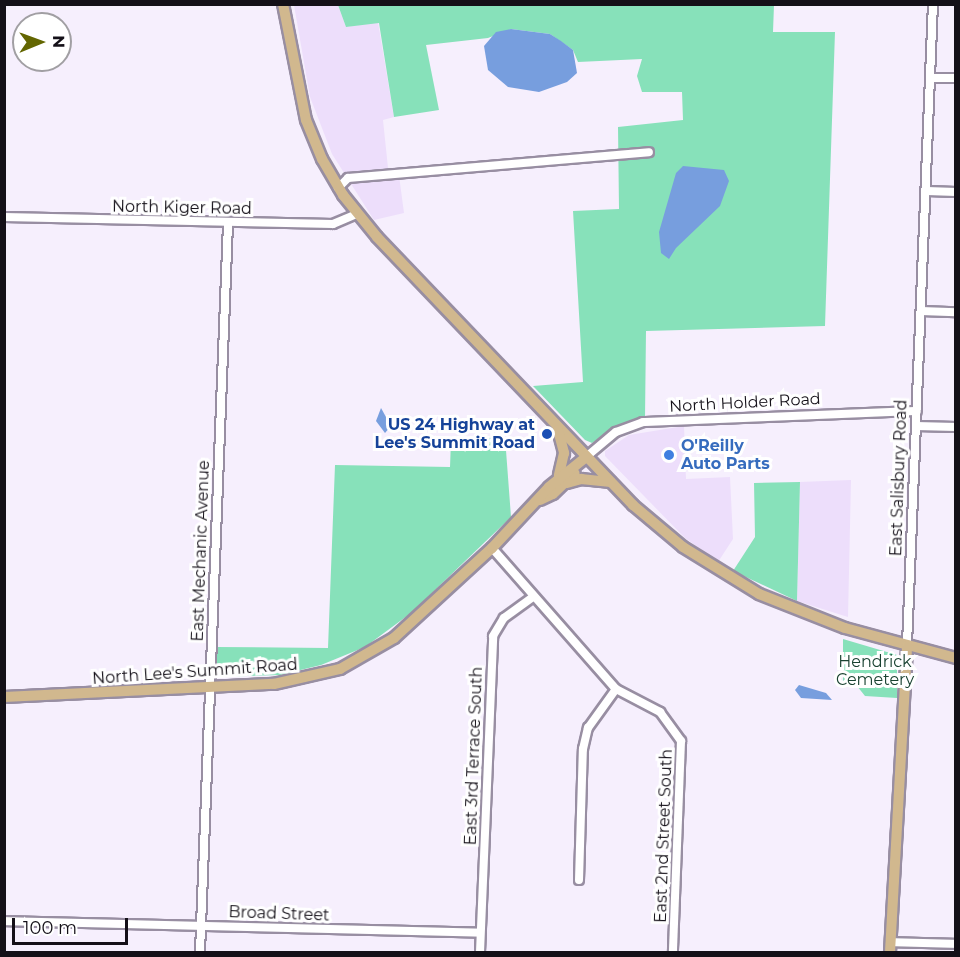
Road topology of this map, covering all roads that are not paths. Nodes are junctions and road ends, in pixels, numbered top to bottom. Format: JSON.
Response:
{"nodes":[{"id":1,"x":283,"y":4,"type":"edge"},
{"id":2,"x":933,"y":4,"type":"edge"},
{"id":3,"x":930,"y":78,"type":"junction"},
{"id":4,"x":956,"y":78,"type":"edge"},
{"id":5,"x":649,"y":152,"type":"dead end"},
{"id":6,"x":338,"y":188,"type":"junction"},
{"id":7,"x":927,"y":191,"type":"junction"},
{"id":8,"x":956,"y":192,"type":"edge"},
{"id":9,"x":357,"y":214,"type":"junction"},
{"id":10,"x":4,"y":217,"type":"edge"},
{"id":11,"x":228,"y":223,"type":"junction"},
{"id":12,"x":921,"y":311,"type":"junction"},
{"id":13,"x":956,"y":312,"type":"edge"},
{"id":14,"x":917,"y":411,"type":"junction"},
{"id":15,"x":916,"y":426,"type":"junction"},
{"id":16,"x":557,"y":427,"type":"junction"},
{"id":17,"x":956,"y":427,"type":"edge"},
{"id":18,"x":586,"y":457,"type":"junction"},
{"id":19,"x":611,"y":482,"type":"junction"},
{"id":20,"x":559,"y":483,"type":"junction"},
{"id":21,"x":492,"y":548,"type":"junction"},
{"id":22,"x":533,"y":597,"type":"junction"},
{"id":23,"x":907,"y":645,"type":"junction"},
{"id":24,"x":956,"y":658,"type":"edge"},
{"id":25,"x":209,"y":688,"type":"junction"},
{"id":26,"x":616,"y":689,"type":"junction"},
{"id":27,"x":4,"y":698,"type":"edge"},
{"id":28,"x":579,"y":880,"type":"dead end"},
{"id":29,"x":4,"y":921,"type":"edge"},
{"id":30,"x":201,"y":925,"type":"junction"},
{"id":31,"x":480,"y":933,"type":"junction"},
{"id":32,"x":956,"y":944,"type":"edge"},
{"id":33,"x":890,"y":947,"type":"edge"},
{"id":34,"x":200,"y":952,"type":"edge"},
{"id":35,"x":480,"y":952,"type":"edge"},
{"id":36,"x":673,"y":952,"type":"edge"}],
"edges":[{"from":1,"to":6,"type":"main road"},
{"from":2,"to":3,"type":"street","name":"East Salisbury Road"},
{"from":3,"to":4,"type":"street"},
{"from":3,"to":7,"type":"street","name":"East Salisbury Road"},
{"from":5,"to":6,"type":"street"},
{"from":6,"to":9,"type":"main road"},
{"from":7,"to":8,"type":"street"},
{"from":7,"to":12,"type":"street","name":"East Salisbury Road"},
{"from":9,"to":11,"type":"street","name":"North Kiger Road"},
{"from":9,"to":16,"type":"main road"},
{"from":10,"to":11,"type":"street","name":"North Kiger Road"},
{"from":11,"to":25,"type":"street","name":"East Mechanic Avenue"},
{"from":12,"to":13,"type":"street"},
{"from":12,"to":14,"type":"street","name":"East Salisbury Road"},
{"from":14,"to":15,"type":"street","name":"East Salisbury Road"},
{"from":14,"to":18,"type":"street","name":"North Holder Road"},
{"from":15,"to":17,"type":"street"},
{"from":15,"to":23,"type":"street","name":"East Salisbury Road"},
{"from":16,"to":18,"type":"main road"},
{"from":16,"to":20,"type":"main road"},
{"from":18,"to":19,"type":"main road"},
{"from":18,"to":20,"type":"main road","name":"North Lee's Summit Road"},
{"from":19,"to":20,"type":"main road"},
{"from":19,"to":23,"type":"main road"},
{"from":20,"to":21,"type":"main road","name":"North Lee's Summit Road"},
{"from":21,"to":22,"type":"street","name":"East 2nd Street South"},
{"from":21,"to":25,"type":"main road","name":"North Lee's Summit Road"},
{"from":22,"to":26,"type":"street","name":"East 2nd Street South"},
{"from":22,"to":31,"type":"street","name":"East 3rd Terrace South"},
{"from":23,"to":24,"type":"main road"},
{"from":23,"to":33,"type":"main road","name":"East Salisbury Road"},
{"from":25,"to":27,"type":"main road","name":"North Lee's Summit Road"},
{"from":25,"to":30,"type":"street","name":"East Mechanic Avenue"},
{"from":26,"to":28,"type":"street"},
{"from":26,"to":36,"type":"street","name":"East 2nd Street South"},
{"from":29,"to":30,"type":"street","name":"Broad Street"},
{"from":30,"to":31,"type":"street","name":"Broad Street"},
{"from":30,"to":34,"type":"street","name":"East Mechanic Avenue"},
{"from":31,"to":35,"type":"street","name":"East 3rd Terrace South"},
{"from":32,"to":33,"type":"street"}]}
